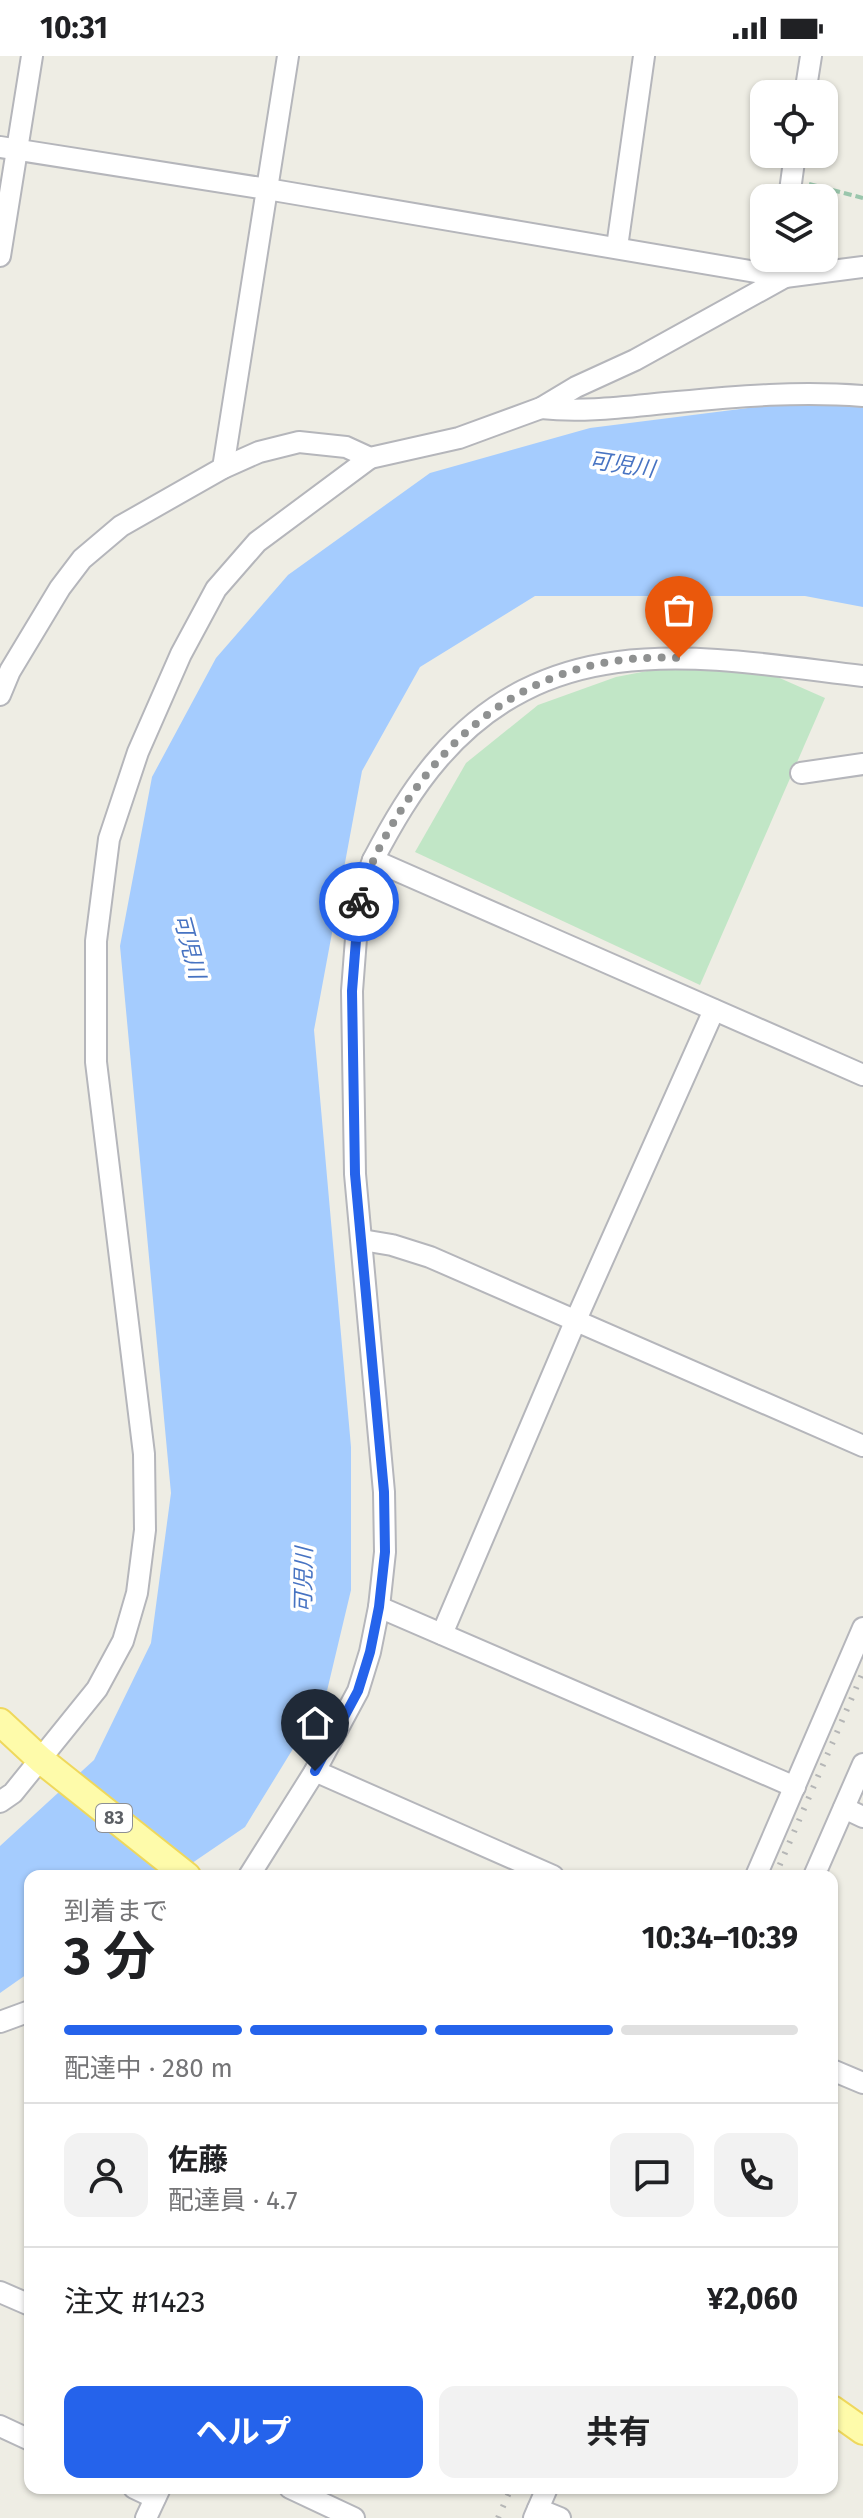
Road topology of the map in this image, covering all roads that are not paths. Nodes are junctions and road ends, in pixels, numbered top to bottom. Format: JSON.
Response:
{"nodes":[{"id":1,"x":32,"y":56,"type":"edge"},
{"id":2,"x":288,"y":56,"type":"edge"},
{"id":3,"x":644,"y":56,"type":"edge"},
{"id":4,"x":811,"y":56,"type":"edge"},
{"id":5,"x":807,"y":80,"type":"edge"},
{"id":6,"x":9,"y":149,"type":"edge"},
{"id":7,"x":267,"y":189,"type":"junction"},
{"id":8,"x":617,"y":247,"type":"junction"},
{"id":9,"x":0,"y":256,"type":"edge"},
{"id":10,"x":750,"y":264,"type":"edge"},
{"id":11,"x":838,"y":267,"type":"edge"},
{"id":12,"x":863,"y":267,"type":"edge"},
{"id":13,"x":776,"y":272,"type":"edge"},
{"id":14,"x":863,"y":396,"type":"edge"},
{"id":15,"x":541,"y":408,"type":"junction"},
{"id":16,"x":370,"y":458,"type":"junction"},
{"id":17,"x":223,"y":468,"type":"junction"},
{"id":18,"x":863,"y":676,"type":"edge"},
{"id":19,"x":0,"y":695,"type":"edge"},
{"id":20,"x":863,"y":764,"type":"edge"},
{"id":21,"x":801,"y":773,"type":"dead end"},
{"id":22,"x":373,"y":860,"type":"junction"},
{"id":23,"x":714,"y":1010,"type":"junction"},
{"id":24,"x":863,"y":1075,"type":"edge"},
{"id":25,"x":362,"y":1240,"type":"junction"},
{"id":26,"x":575,"y":1322,"type":"junction"},
{"id":27,"x":863,"y":1446,"type":"edge"},
{"id":28,"x":379,"y":1607,"type":"junction"},
{"id":29,"x":863,"y":1628,"type":"edge"},
{"id":30,"x":442,"y":1634,"type":"junction"},
{"id":31,"x":0,"y":1722,"type":"edge"},
{"id":32,"x":41,"y":1760,"type":"junction"},
{"id":33,"x":863,"y":1764,"type":"edge"},
{"id":34,"x":315,"y":1771,"type":"junction"},
{"id":35,"x":795,"y":1787,"type":"junction"},
{"id":36,"x":0,"y":1802,"type":"edge"},
{"id":37,"x":853,"y":1813,"type":"edge"},
{"id":38,"x":179,"y":1870,"type":"edge"},
{"id":39,"x":253,"y":1870,"type":"edge"},
{"id":40,"x":539,"y":1870,"type":"edge"},
{"id":41,"x":759,"y":1870,"type":"edge"},
{"id":42,"x":818,"y":1870,"type":"edge"},
{"id":43,"x":24,"y":2013,"type":"edge"},
{"id":44,"x":0,"y":2022,"type":"edge"},
{"id":45,"x":838,"y":2073,"type":"edge"},
{"id":46,"x":863,"y":2083,"type":"edge"},
{"id":47,"x":0,"y":2292,"type":"edge"},
{"id":48,"x":24,"y":2302,"type":"edge"},
{"id":49,"x":838,"y":2413,"type":"edge"},
{"id":50,"x":0,"y":2426,"type":"edge"},
{"id":51,"x":863,"y":2431,"type":"edge"},
{"id":52,"x":24,"y":2437,"type":"edge"},
{"id":53,"x":158,"y":2494,"type":"edge"},
{"id":54,"x":298,"y":2494,"type":"edge"},
{"id":55,"x":544,"y":2494,"type":"edge"},
{"id":56,"x":322,"y":2511,"type":"edge"},
{"id":57,"x":536,"y":2514,"type":"edge"},
{"id":58,"x":146,"y":2518,"type":"edge"},
{"id":59,"x":354,"y":2518,"type":"edge"},
{"id":60,"x":560,"y":2518,"type":"edge"}],
"edges":[{"from":1,"to":6,"type":"street"},
{"from":2,"to":7,"type":"street"},
{"from":3,"to":8,"type":"street"},
{"from":4,"to":5,"type":"street"},
{"from":6,"to":7,"type":"street"},
{"from":6,"to":9,"type":"street"},
{"from":7,"to":8,"type":"street"},
{"from":7,"to":17,"type":"street"},
{"from":8,"to":10,"type":"street"},
{"from":11,"to":12,"type":"street"},
{"from":13,"to":15,"type":"street"},
{"from":14,"to":15,"type":"street"},
{"from":15,"to":16,"type":"street"},
{"from":16,"to":17,"type":"street"},
{"from":16,"to":32,"type":"street"},
{"from":17,"to":19,"type":"street"},
{"from":18,"to":22,"type":"street"},
{"from":20,"to":21,"type":"street"},
{"from":22,"to":23,"type":"street"},
{"from":22,"to":25,"type":"street"},
{"from":23,"to":24,"type":"street"},
{"from":23,"to":26,"type":"street"},
{"from":25,"to":26,"type":"street"},
{"from":25,"to":28,"type":"street"},
{"from":26,"to":27,"type":"street"},
{"from":26,"to":30,"type":"street"},
{"from":28,"to":30,"type":"street"},
{"from":28,"to":34,"type":"street"},
{"from":29,"to":35,"type":"street"},
{"from":30,"to":35,"type":"street"},
{"from":31,"to":32,"type":"main road","number":"83"},
{"from":32,"to":36,"type":"street"},
{"from":32,"to":38,"type":"main road","number":"83"},
{"from":33,"to":37,"type":"street"},
{"from":34,"to":39,"type":"street"},
{"from":34,"to":40,"type":"street"},
{"from":35,"to":41,"type":"street"},
{"from":37,"to":42,"type":"street"},
{"from":43,"to":44,"type":"street"},
{"from":45,"to":46,"type":"street"},
{"from":47,"to":48,"type":"street"},
{"from":49,"to":51,"type":"main road"},
{"from":50,"to":52,"type":"street"},
{"from":53,"to":58,"type":"street"},
{"from":54,"to":56,"type":"street"},
{"from":55,"to":57,"type":"street"},
{"from":56,"to":59,"type":"street"},
{"from":57,"to":60,"type":"street"}]}
